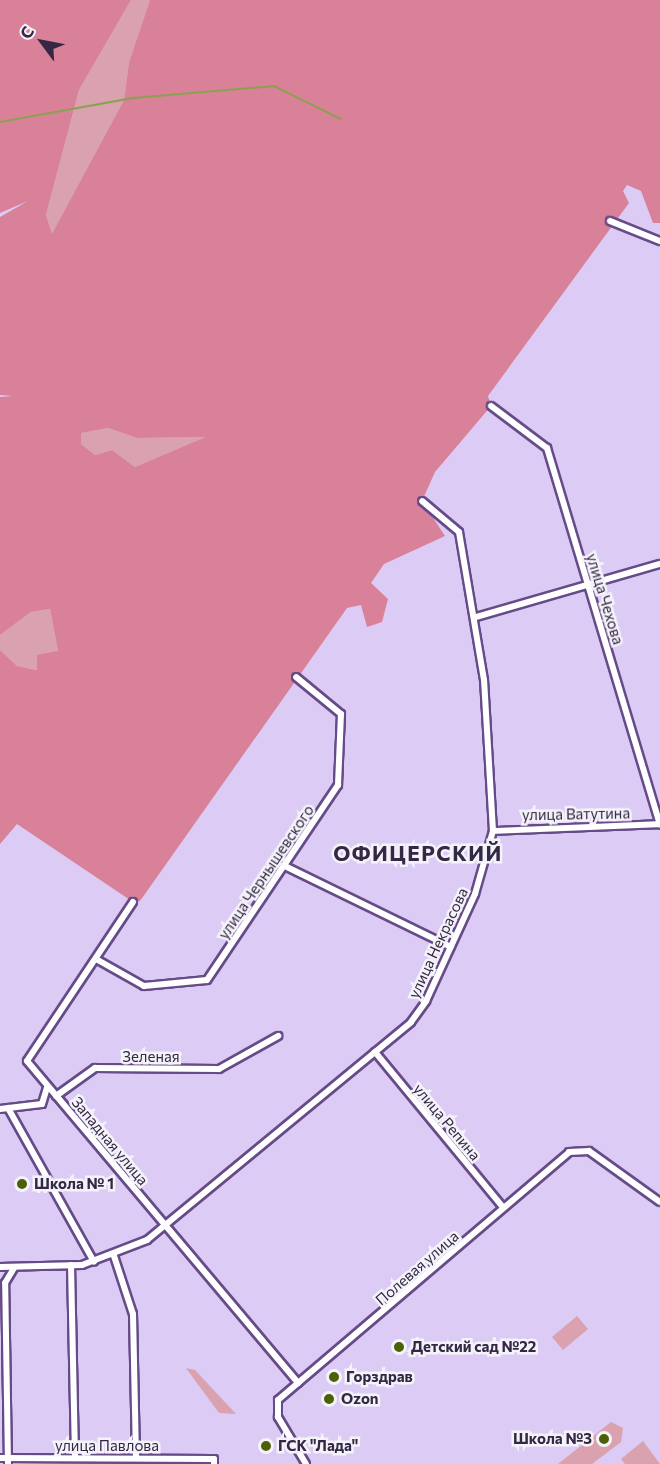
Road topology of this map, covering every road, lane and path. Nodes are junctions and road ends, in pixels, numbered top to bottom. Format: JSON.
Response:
{"nodes":[{"id":1,"x":610,"y":221,"type":"dead end"},
{"id":2,"x":660,"y":241,"type":"edge"},
{"id":3,"x":491,"y":406,"type":"dead end"},
{"id":4,"x":422,"y":501,"type":"dead end"},
{"id":5,"x":660,"y":564,"type":"edge"},
{"id":6,"x":588,"y":584,"type":"junction"},
{"id":7,"x":476,"y":617,"type":"junction"},
{"id":8,"x":297,"y":677,"type":"dead end"},
{"id":9,"x":660,"y":824,"type":"edge"},
{"id":10,"x":493,"y":831,"type":"junction"},
{"id":11,"x":287,"y":867,"type":"junction"},
{"id":12,"x":133,"y":902,"type":"dead end"},
{"id":13,"x":451,"y":947,"type":"junction"},
{"id":14,"x":96,"y":959,"type":"junction"},
{"id":15,"x":278,"y":1036,"type":"dead end"},
{"id":16,"x":375,"y":1053,"type":"junction"},
{"id":17,"x":47,"y":1088,"type":"junction"},
{"id":18,"x":56,"y":1096,"type":"junction"},
{"id":19,"x":8,"y":1108,"type":"junction"},
{"id":20,"x":0,"y":1109,"type":"edge"},
{"id":21,"x":660,"y":1202,"type":"edge"},
{"id":22,"x":502,"y":1206,"type":"junction"},
{"id":23,"x":166,"y":1226,"type":"junction"},
{"id":24,"x":114,"y":1256,"type":"junction"},
{"id":25,"x":93,"y":1262,"type":"junction"},
{"id":26,"x":70,"y":1265,"type":"junction"},
{"id":27,"x":0,"y":1267,"type":"edge"},
{"id":28,"x":14,"y":1267,"type":"junction"},
{"id":29,"x":298,"y":1383,"type":"junction"},
{"id":30,"x":0,"y":1458,"type":"edge"},
{"id":31,"x":75,"y":1458,"type":"junction"},
{"id":32,"x":136,"y":1458,"type":"junction"},
{"id":33,"x":8,"y":1461,"type":"edge"},
{"id":34,"x":214,"y":1462,"type":"edge"},
{"id":35,"x":306,"y":1464,"type":"edge"}],
"edges":[{"from":1,"to":2,"type":"street"},
{"from":3,"to":6,"type":"street","name":"улица Чехова"},
{"from":4,"to":7,"type":"street","name":"улица Некрасова"},
{"from":5,"to":6,"type":"street"},
{"from":6,"to":7,"type":"street"},
{"from":6,"to":9,"type":"street","name":"улица Чехова"},
{"from":7,"to":10,"type":"street","name":"улица Некрасова"},
{"from":8,"to":11,"type":"street","name":"улица Чернышевского"},
{"from":9,"to":10,"type":"street","name":"улица Ватутина"},
{"from":10,"to":13,"type":"street","name":"улица Некрасова"},
{"from":11,"to":13,"type":"street"},
{"from":11,"to":14,"type":"street","name":"улица Чернышевского"},
{"from":12,"to":14,"type":"street","name":"Западная улица"},
{"from":13,"to":16,"type":"street","name":"улица Некрасова"},
{"from":14,"to":17,"type":"street","name":"Западная улица"},
{"from":15,"to":18,"type":"street","name":"Зеленая"},
{"from":16,"to":22,"type":"street","name":"улица Репина"},
{"from":16,"to":23,"type":"street","name":"улица Некрасова"},
{"from":17,"to":18,"type":"street","name":"Западная улица"},
{"from":17,"to":19,"type":"street"},
{"from":18,"to":23,"type":"street","name":"Западная улица"},
{"from":19,"to":20,"type":"street"},
{"from":19,"to":25,"type":"street"},
{"from":21,"to":22,"type":"street","name":"Полевая улица"},
{"from":22,"to":29,"type":"street","name":"Полевая улица"},
{"from":23,"to":24,"type":"street","name":"улица Некрасова"},
{"from":23,"to":29,"type":"street","name":"Западная улица"},
{"from":24,"to":25,"type":"street","name":"улица Некрасова"},
{"from":24,"to":32,"type":"street"},
{"from":25,"to":26,"type":"street","name":"улица Некрасова"},
{"from":26,"to":28,"type":"street","name":"улица Некрасова"},
{"from":26,"to":31,"type":"street"},
{"from":27,"to":28,"type":"street","name":"улица Некрасова"},
{"from":28,"to":33,"type":"street"},
{"from":29,"to":35,"type":"street","name":"Полевая улица"},
{"from":30,"to":33,"type":"street","name":"улица Павлова"},
{"from":31,"to":32,"type":"street","name":"улица Павлова"},
{"from":31,"to":33,"type":"street","name":"улица Павлова"},
{"from":32,"to":34,"type":"street","name":"улица Павлова"}]}
